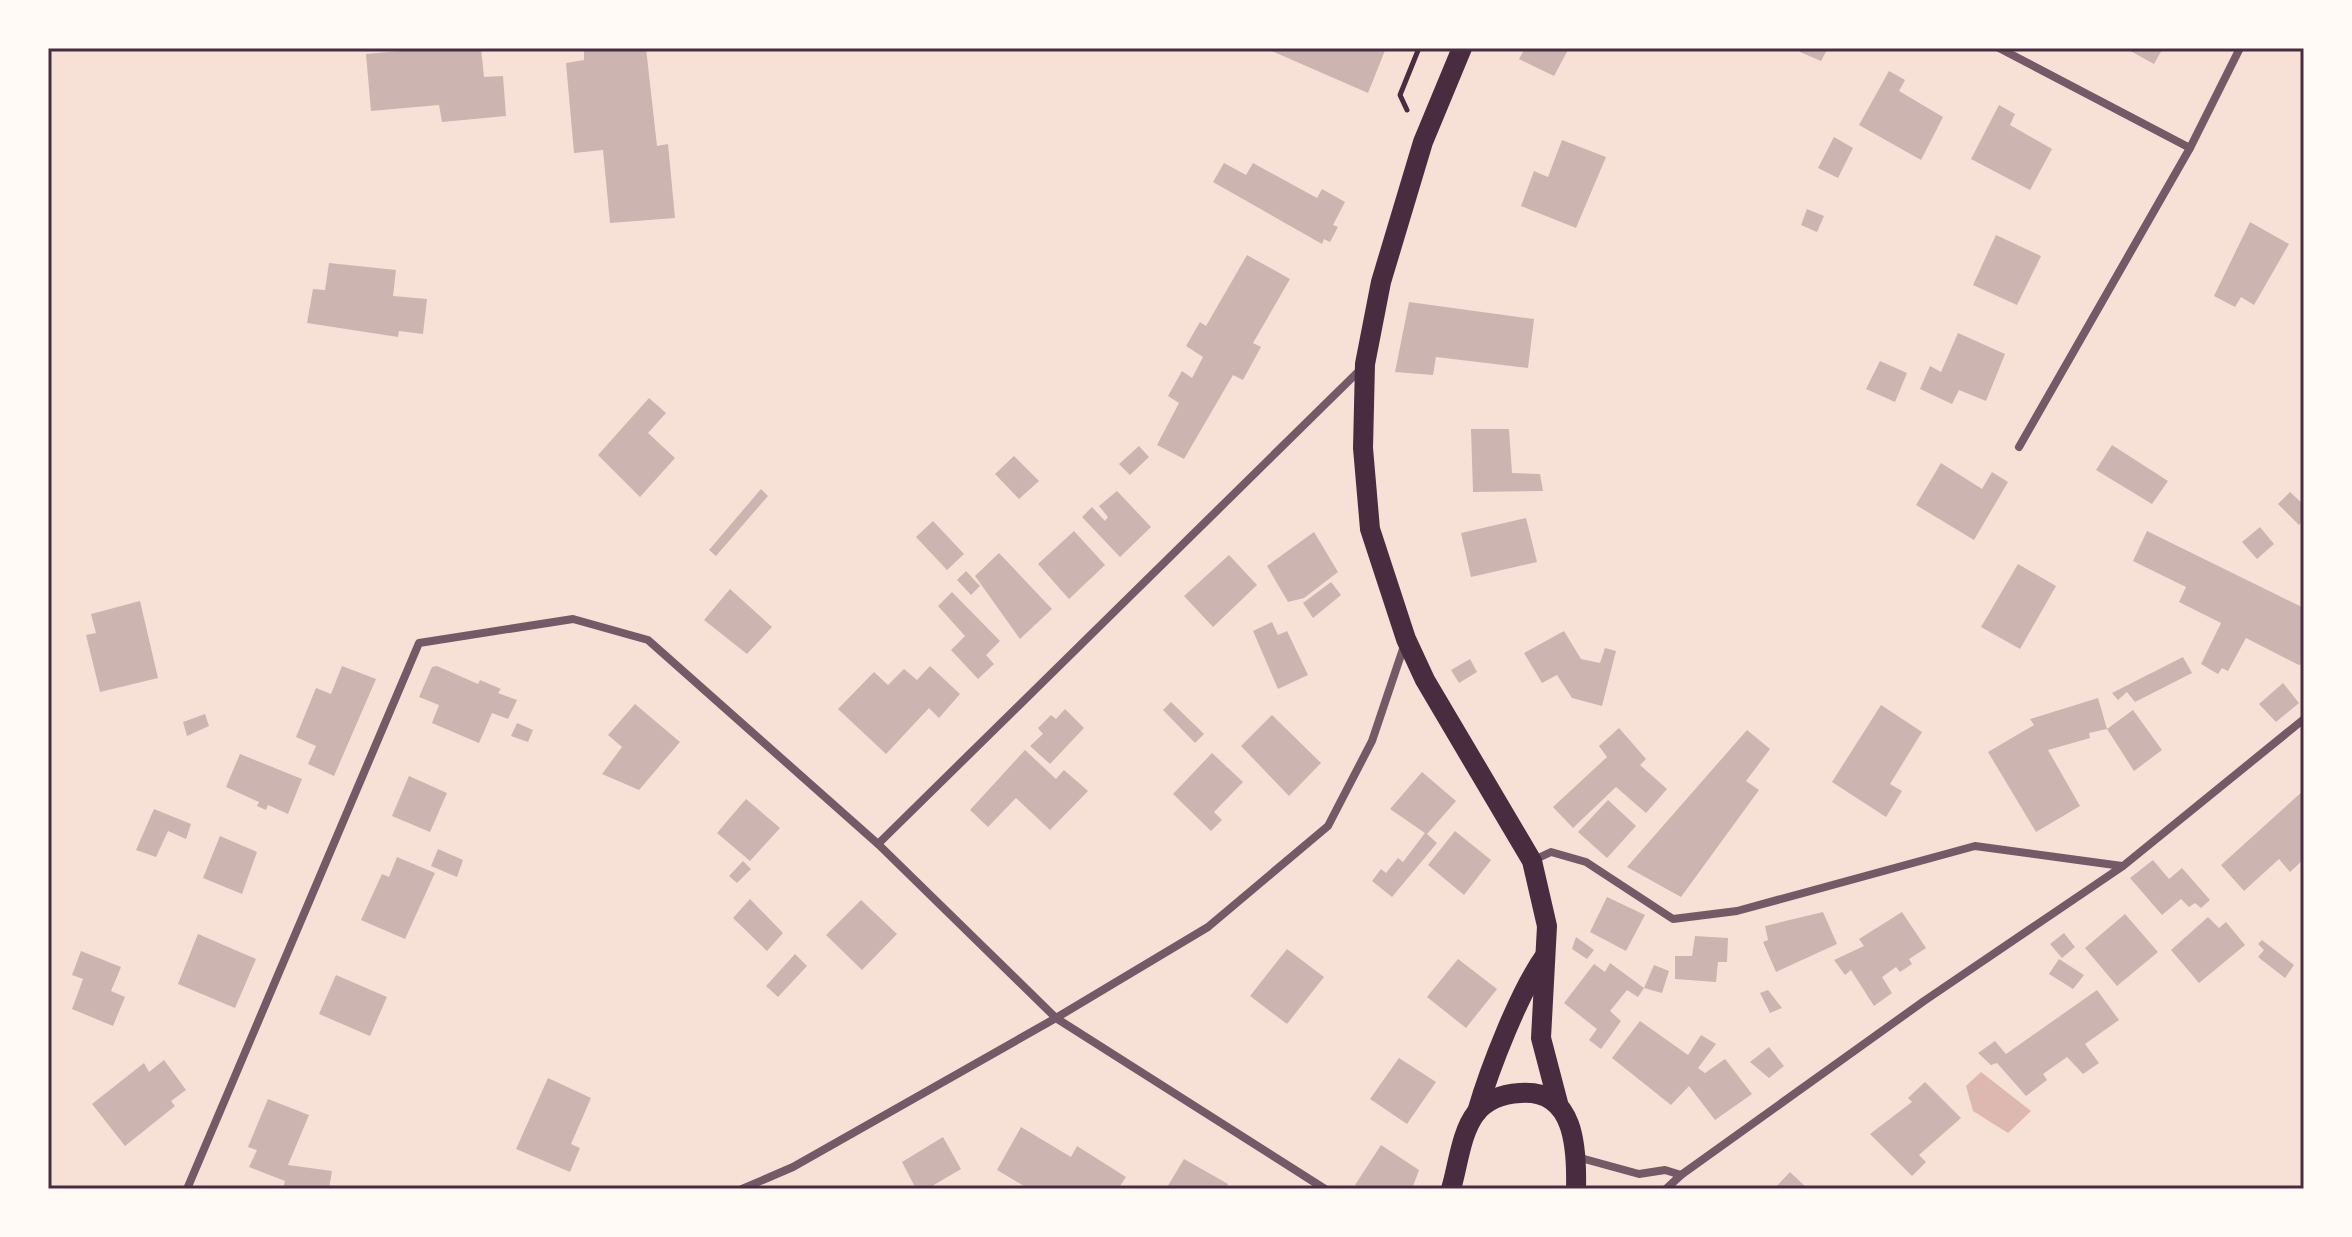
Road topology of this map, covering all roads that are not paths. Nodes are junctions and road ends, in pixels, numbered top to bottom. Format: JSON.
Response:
{"nodes":[{"id":1,"x":1462,"y":48,"type":"edge"},
{"id":2,"x":1999,"y":48,"type":"edge"},
{"id":3,"x":2240,"y":48,"type":"edge"},
{"id":4,"x":2190,"y":148,"type":"junction"},
{"id":5,"x":1365,"y":364,"type":"junction"},
{"id":6,"x":2019,"y":447,"type":"dead end"},
{"id":7,"x":1406,"y":639,"type":"junction"},
{"id":8,"x":2304,"y":719,"type":"edge"},
{"id":9,"x":878,"y":844,"type":"junction"},
{"id":10,"x":1532,"y":861,"type":"junction"},
{"id":11,"x":2123,"y":866,"type":"junction"},
{"id":12,"x":1545,"y":956,"type":"junction"},
{"id":13,"x":1056,"y":1018,"type":"junction"},
{"id":14,"x":1558,"y":1103,"type":"junction"},
{"id":15,"x":1477,"y":1112,"type":"junction"},
{"id":16,"x":1577,"y":1157,"type":"junction"},
{"id":17,"x":1681,"y":1175,"type":"junction"},
{"id":18,"x":187,"y":1189,"type":"edge"},
{"id":19,"x":742,"y":1189,"type":"edge"},
{"id":20,"x":1325,"y":1189,"type":"edge"},
{"id":21,"x":1451,"y":1189,"type":"edge"},
{"id":22,"x":1576,"y":1189,"type":"edge"},
{"id":23,"x":1666,"y":1189,"type":"edge"}],
"edges":[{"from":1,"to":5,"type":"main road"},
{"from":2,"to":4,"type":"street"},
{"from":3,"to":4,"type":"street"},
{"from":4,"to":6,"type":"street"},
{"from":5,"to":7,"type":"main road"},
{"from":5,"to":9,"type":"street"},
{"from":7,"to":10,"type":"main road"},
{"from":7,"to":13,"type":"street"},
{"from":8,"to":11,"type":"street"},
{"from":9,"to":13,"type":"street"},
{"from":9,"to":18,"type":"street"},
{"from":10,"to":11,"type":"street"},
{"from":10,"to":12,"type":"main road"},
{"from":11,"to":17,"type":"street"},
{"from":12,"to":14,"type":"main road"},
{"from":12,"to":15,"type":"main road"},
{"from":13,"to":19,"type":"street"},
{"from":13,"to":20,"type":"street"},
{"from":14,"to":15,"type":"main road"},
{"from":14,"to":16,"type":"main road"},
{"from":15,"to":21,"type":"main road"},
{"from":16,"to":17,"type":"street"},
{"from":16,"to":22,"type":"main road"},
{"from":17,"to":23,"type":"street"}]}
